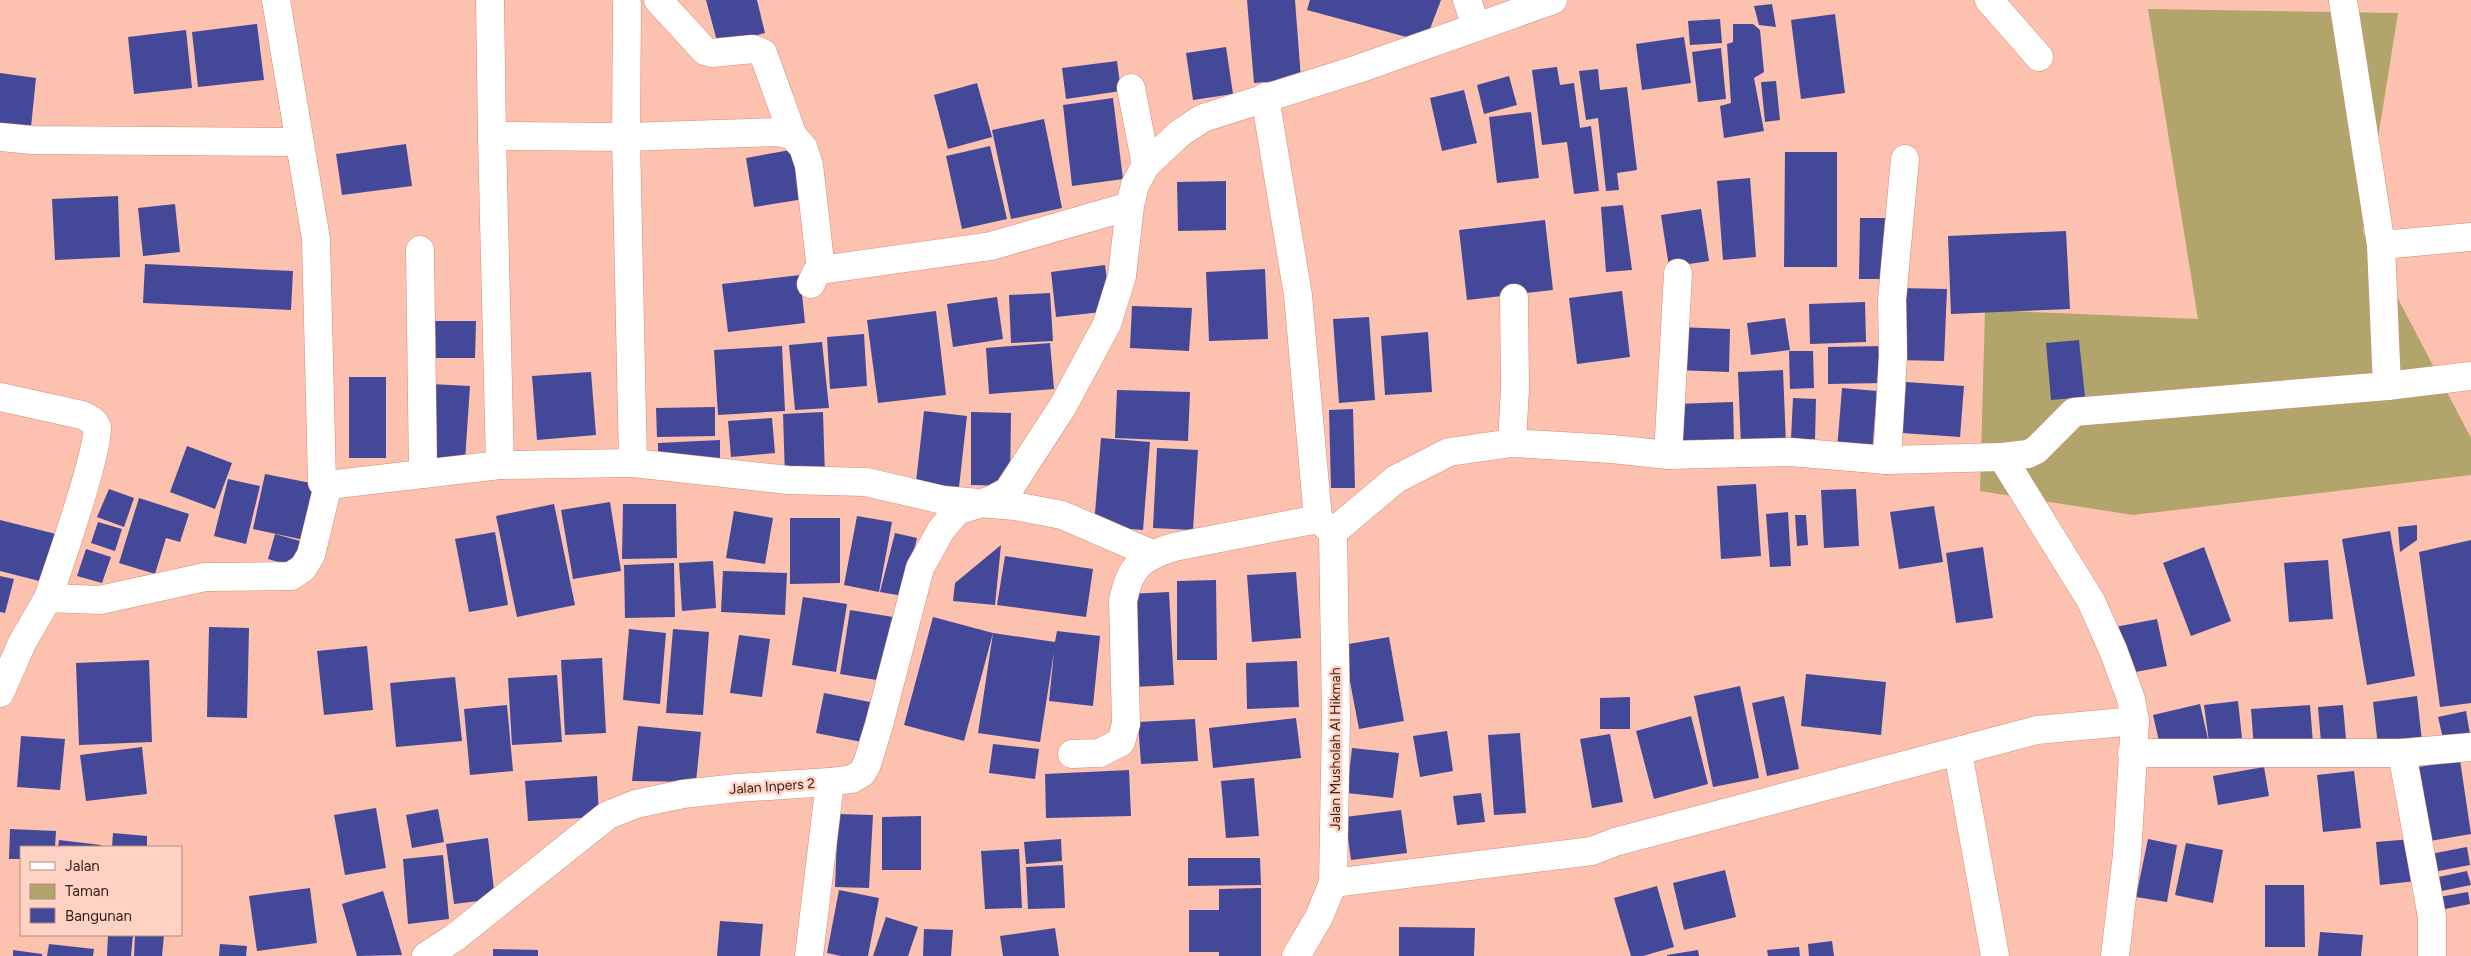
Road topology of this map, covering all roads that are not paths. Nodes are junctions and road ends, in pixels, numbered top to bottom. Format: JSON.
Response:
{"nodes":[{"id":1,"x":276,"y":0,"type":"edge"},
{"id":2,"x":490,"y":0,"type":"edge"},
{"id":3,"x":658,"y":0,"type":"edge"},
{"id":4,"x":1467,"y":0,"type":"edge"},
{"id":5,"x":1553,"y":0,"type":"edge"},
{"id":6,"x":1989,"y":0,"type":"edge"},
{"id":7,"x":2343,"y":0,"type":"edge"},
{"id":8,"x":627,"y":4,"type":"dead end"},
{"id":9,"x":1476,"y":26,"type":"junction"},
{"id":10,"x":2039,"y":57,"type":"dead end"},
{"id":11,"x":1131,"y":88,"type":"dead end"},
{"id":12,"x":1265,"y":97,"type":"junction"},
{"id":13,"x":492,"y":136,"type":"junction"},
{"id":14,"x":793,"y":136,"type":"junction"},
{"id":15,"x":0,"y":137,"type":"edge"},
{"id":16,"x":626,"y":137,"type":"junction"},
{"id":17,"x":299,"y":142,"type":"junction"},
{"id":18,"x":1905,"y":159,"type":"dead end"},
{"id":19,"x":1146,"y":165,"type":"junction"},
{"id":20,"x":1130,"y":206,"type":"junction"},
{"id":21,"x":2471,"y":237,"type":"edge"},
{"id":22,"x":2381,"y":245,"type":"junction"},
{"id":23,"x":420,"y":250,"type":"dead end"},
{"id":24,"x":1678,"y":273,"type":"dead end"},
{"id":25,"x":1514,"y":298,"type":"dead end"},
{"id":26,"x":2471,"y":376,"type":"edge"},
{"id":27,"x":2388,"y":386,"type":"junction"},
{"id":28,"x":0,"y":397,"type":"edge"},
{"id":29,"x":1512,"y":443,"type":"junction"},
{"id":30,"x":1668,"y":455,"type":"junction"},
{"id":31,"x":2002,"y":457,"type":"junction"},
{"id":32,"x":1887,"y":460,"type":"junction"},
{"id":33,"x":633,"y":463,"type":"junction"},
{"id":34,"x":500,"y":465,"type":"junction"},
{"id":35,"x":423,"y":474,"type":"junction"},
{"id":36,"x":328,"y":485,"type":"junction"},
{"id":37,"x":980,"y":504,"type":"junction"},
{"id":38,"x":1326,"y":526,"type":"junction"},
{"id":39,"x":1152,"y":554,"type":"junction"},
{"id":40,"x":48,"y":598,"type":"junction"},
{"id":41,"x":0,"y":693,"type":"edge"},
{"id":42,"x":2135,"y":721,"type":"junction"},
{"id":43,"x":2471,"y":747,"type":"edge"},
{"id":44,"x":1958,"y":752,"type":"junction"},
{"id":45,"x":2132,"y":753,"type":"junction"},
{"id":46,"x":2402,"y":753,"type":"junction"},
{"id":47,"x":1072,"y":754,"type":"dead end"},
{"id":48,"x":830,"y":782,"type":"junction"},
{"id":49,"x":1334,"y":883,"type":"junction"},
{"id":50,"x":426,"y":956,"type":"edge"},
{"id":51,"x":809,"y":956,"type":"edge"},
{"id":52,"x":1296,"y":956,"type":"edge"},
{"id":53,"x":1995,"y":956,"type":"edge"},
{"id":54,"x":2116,"y":956,"type":"edge"},
{"id":55,"x":2432,"y":956,"type":"edge"}],
"edges":[{"from":1,"to":17,"type":"street"},
{"from":2,"to":13,"type":"street"},
{"from":3,"to":14,"type":"street"},
{"from":4,"to":9,"type":"street"},
{"from":5,"to":9,"type":"street"},
{"from":6,"to":10,"type":"street"},
{"from":7,"to":22,"type":"street"},
{"from":8,"to":16,"type":"street"},
{"from":9,"to":12,"type":"street"},
{"from":11,"to":19,"type":"street"},
{"from":12,"to":19,"type":"street"},
{"from":12,"to":38,"type":"street","name":"Jalan Musholah Al Hikmah"},
{"from":13,"to":16,"type":"street"},
{"from":13,"to":34,"type":"street"},
{"from":14,"to":16,"type":"street"},
{"from":14,"to":20,"type":"street"},
{"from":15,"to":17,"type":"street"},
{"from":16,"to":33,"type":"street"},
{"from":17,"to":36,"type":"street"},
{"from":18,"to":32,"type":"street"},
{"from":19,"to":20,"type":"street"},
{"from":20,"to":37,"type":"street"},
{"from":21,"to":22,"type":"street"},
{"from":22,"to":27,"type":"street"},
{"from":23,"to":35,"type":"street"},
{"from":24,"to":30,"type":"street"},
{"from":25,"to":29,"type":"street"},
{"from":26,"to":27,"type":"street"},
{"from":27,"to":31,"type":"street"},
{"from":28,"to":40,"type":"street"},
{"from":29,"to":30,"type":"street"},
{"from":29,"to":38,"type":"street"},
{"from":30,"to":32,"type":"street"},
{"from":31,"to":32,"type":"street"},
{"from":31,"to":42,"type":"street"},
{"from":33,"to":34,"type":"street"},
{"from":33,"to":37,"type":"street"},
{"from":34,"to":35,"type":"street"},
{"from":35,"to":36,"type":"street"},
{"from":36,"to":40,"type":"street"},
{"from":37,"to":39,"type":"street"},
{"from":37,"to":48,"type":"street","name":"Jalan Inpers 2"},
{"from":38,"to":39,"type":"street"},
{"from":38,"to":49,"type":"street","name":"Jalan Musholah Al Hikmah"},
{"from":39,"to":47,"type":"street"},
{"from":40,"to":41,"type":"street"},
{"from":42,"to":44,"type":"street"},
{"from":42,"to":45,"type":"street"},
{"from":43,"to":46,"type":"street"},
{"from":44,"to":49,"type":"street"},
{"from":44,"to":53,"type":"street"},
{"from":45,"to":46,"type":"street"},
{"from":45,"to":54,"type":"street"},
{"from":46,"to":55,"type":"street"},
{"from":48,"to":50,"type":"street","name":"Jalan Inpers 2"},
{"from":48,"to":51,"type":"street"},
{"from":49,"to":52,"type":"street","name":"Jalan Musholah Al Hikmah"}]}
